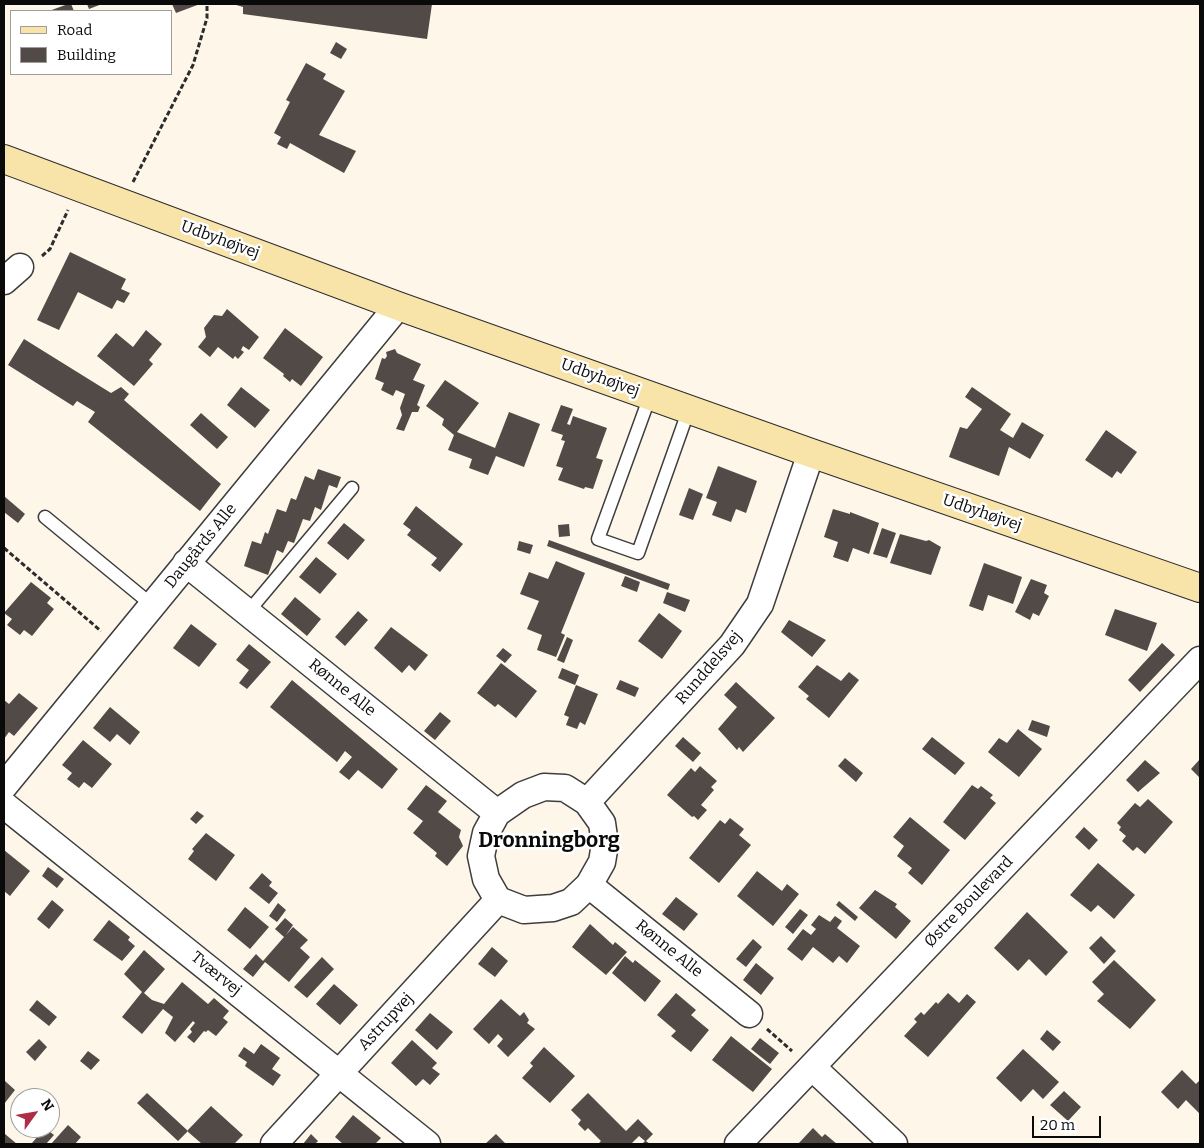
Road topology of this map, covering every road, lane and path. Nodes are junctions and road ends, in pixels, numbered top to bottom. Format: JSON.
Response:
{"nodes":[{"id":1,"x":207,"y":4,"type":"edge"},
{"id":2,"x":4,"y":159,"type":"edge"},
{"id":3,"x":89,"y":192,"type":"junction"},
{"id":4,"x":122,"y":204,"type":"junction"},
{"id":5,"x":12,"y":274,"type":"edge"},
{"id":6,"x":398,"y":306,"type":"junction"},
{"id":7,"x":650,"y":396,"type":"junction"},
{"id":8,"x":689,"y":410,"type":"junction"},
{"id":9,"x":811,"y":453,"type":"junction"},
{"id":10,"x":352,"y":488,"type":"dead end"},
{"id":11,"x":46,"y":517,"type":"dead end"},
{"id":12,"x":4,"y":548,"type":"edge"},
{"id":13,"x":186,"y":563,"type":"junction"},
{"id":14,"x":1200,"y":588,"type":"edge"},
{"id":15,"x":152,"y":605,"type":"junction"},
{"id":16,"x":248,"y":612,"type":"junction"},
{"id":17,"x":118,"y":646,"type":"junction"},
{"id":18,"x":1200,"y":660,"type":"edge"},
{"id":19,"x":4,"y":786,"type":"edge"},
{"id":20,"x":588,"y":802,"type":"junction"},
{"id":21,"x":4,"y":805,"type":"edge"},
{"id":22,"x":498,"y":812,"type":"junction"},
{"id":23,"x":589,"y":884,"type":"junction"},
{"id":24,"x":498,"y":900,"type":"junction"},
{"id":25,"x":749,"y":1014,"type":"joint"},
{"id":26,"x":812,"y":1067,"type":"junction"},
{"id":27,"x":339,"y":1072,"type":"junction"},
{"id":28,"x":274,"y":1144,"type":"edge"},
{"id":29,"x":427,"y":1144,"type":"edge"},
{"id":30,"x":738,"y":1144,"type":"edge"},
{"id":31,"x":894,"y":1144,"type":"edge"}],
"edges":[{"from":1,"to":4,"type":"path"},
{"from":2,"to":3,"type":"street","name":"Udbyhøjvej"},
{"from":3,"to":4,"type":"street","name":"Udbyhøjvej"},
{"from":3,"to":5,"type":"path"},
{"from":4,"to":6,"type":"street","name":"Udbyhøjvej"},
{"from":6,"to":7,"type":"street","name":"Udbyhøjvej"},
{"from":6,"to":13,"type":"street","name":"Daugårds Alle"},
{"from":7,"to":8,"type":"street","name":"Udbyhøjvej"},
{"from":7,"to":8,"type":"lane"},
{"from":8,"to":9,"type":"street","name":"Udbyhøjvej"},
{"from":9,"to":14,"type":"street","name":"Udbyhøjvej"},
{"from":9,"to":20,"type":"street","name":"Runddelsvej"},
{"from":10,"to":16,"type":"lane"},
{"from":11,"to":15,"type":"lane"},
{"from":12,"to":17,"type":"path"},
{"from":13,"to":15,"type":"street","name":"Daugårds Alle"},
{"from":13,"to":16,"type":"street","name":"Rønne Alle"},
{"from":15,"to":17,"type":"street","name":"Daugårds Alle"},
{"from":16,"to":22,"type":"street","name":"Rønne Alle"},
{"from":17,"to":19,"type":"street","name":"Daugårds Alle"},
{"from":18,"to":26,"type":"street","name":"Østre Boulevard"},
{"from":20,"to":22,"type":"street"},
{"from":20,"to":23,"type":"street"},
{"from":21,"to":27,"type":"street","name":"Tværvej"},
{"from":22,"to":24,"type":"street"},
{"from":23,"to":24,"type":"street"},
{"from":23,"to":25,"type":"street","name":"Rønne Alle"},
{"from":24,"to":27,"type":"street","name":"Astrupvej"},
{"from":25,"to":26,"type":"path"},
{"from":26,"to":30,"type":"street","name":"Østre Boulevard"},
{"from":26,"to":31,"type":"street"},
{"from":27,"to":28,"type":"street","name":"Astrupvej"},
{"from":27,"to":29,"type":"street","name":"Tværvej"}]}
